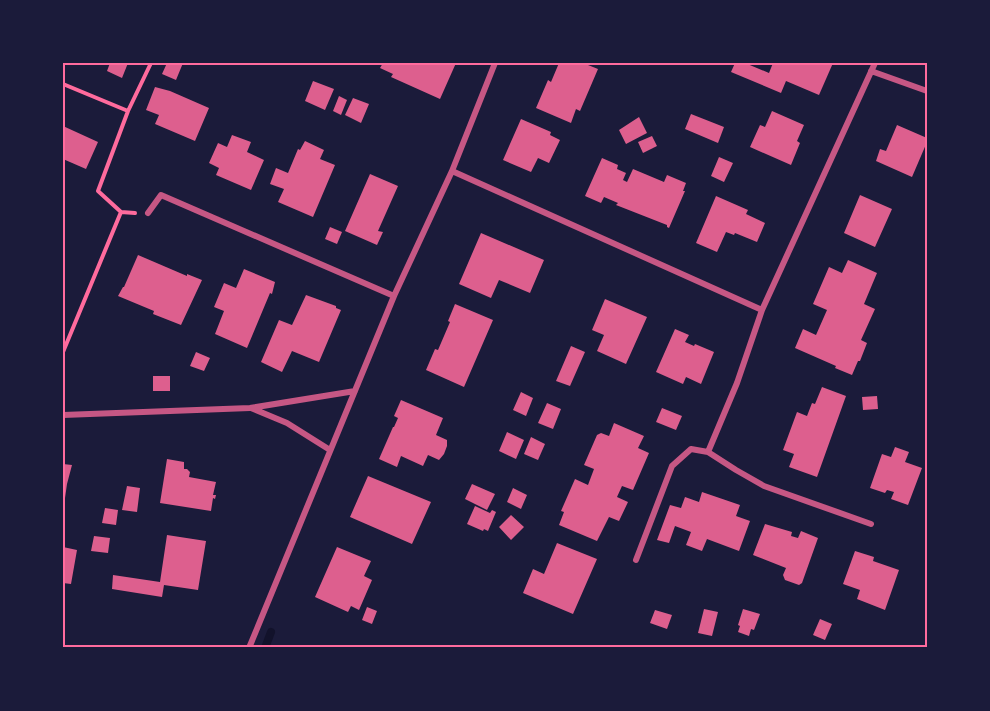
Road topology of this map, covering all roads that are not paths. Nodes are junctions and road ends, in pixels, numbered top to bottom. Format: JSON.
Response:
{"nodes":[{"id":1,"x":495,"y":63,"type":"edge"},
{"id":2,"x":875,"y":63,"type":"edge"},
{"id":3,"x":872,"y":71,"type":"junction"},
{"id":4,"x":927,"y":91,"type":"edge"},
{"id":5,"x":452,"y":171,"type":"junction"},
{"id":6,"x":148,"y":213,"type":"road end"},
{"id":7,"x":394,"y":296,"type":"junction"},
{"id":8,"x":762,"y":310,"type":"junction"},
{"id":9,"x":355,"y":391,"type":"junction"},
{"id":10,"x":250,"y":408,"type":"junction"},
{"id":11,"x":63,"y":416,"type":"edge"},
{"id":12,"x":330,"y":450,"type":"junction"},
{"id":13,"x":708,"y":452,"type":"junction"},
{"id":14,"x":871,"y":524,"type":"dead end"},
{"id":15,"x":636,"y":560,"type":"dead end"},
{"id":16,"x":249,"y":648,"type":"edge"}],
"edges":[{"from":1,"to":5,"type":"street"},
{"from":2,"to":3,"type":"street"},
{"from":3,"to":4,"type":"street"},
{"from":3,"to":8,"type":"street"},
{"from":5,"to":7,"type":"street"},
{"from":5,"to":8,"type":"street"},
{"from":6,"to":7,"type":"street"},
{"from":7,"to":9,"type":"street"},
{"from":8,"to":13,"type":"street"},
{"from":9,"to":10,"type":"street"},
{"from":9,"to":12,"type":"street"},
{"from":10,"to":11,"type":"street"},
{"from":10,"to":12,"type":"street"},
{"from":12,"to":16,"type":"street"},
{"from":13,"to":14,"type":"street"},
{"from":13,"to":15,"type":"street"}]}
